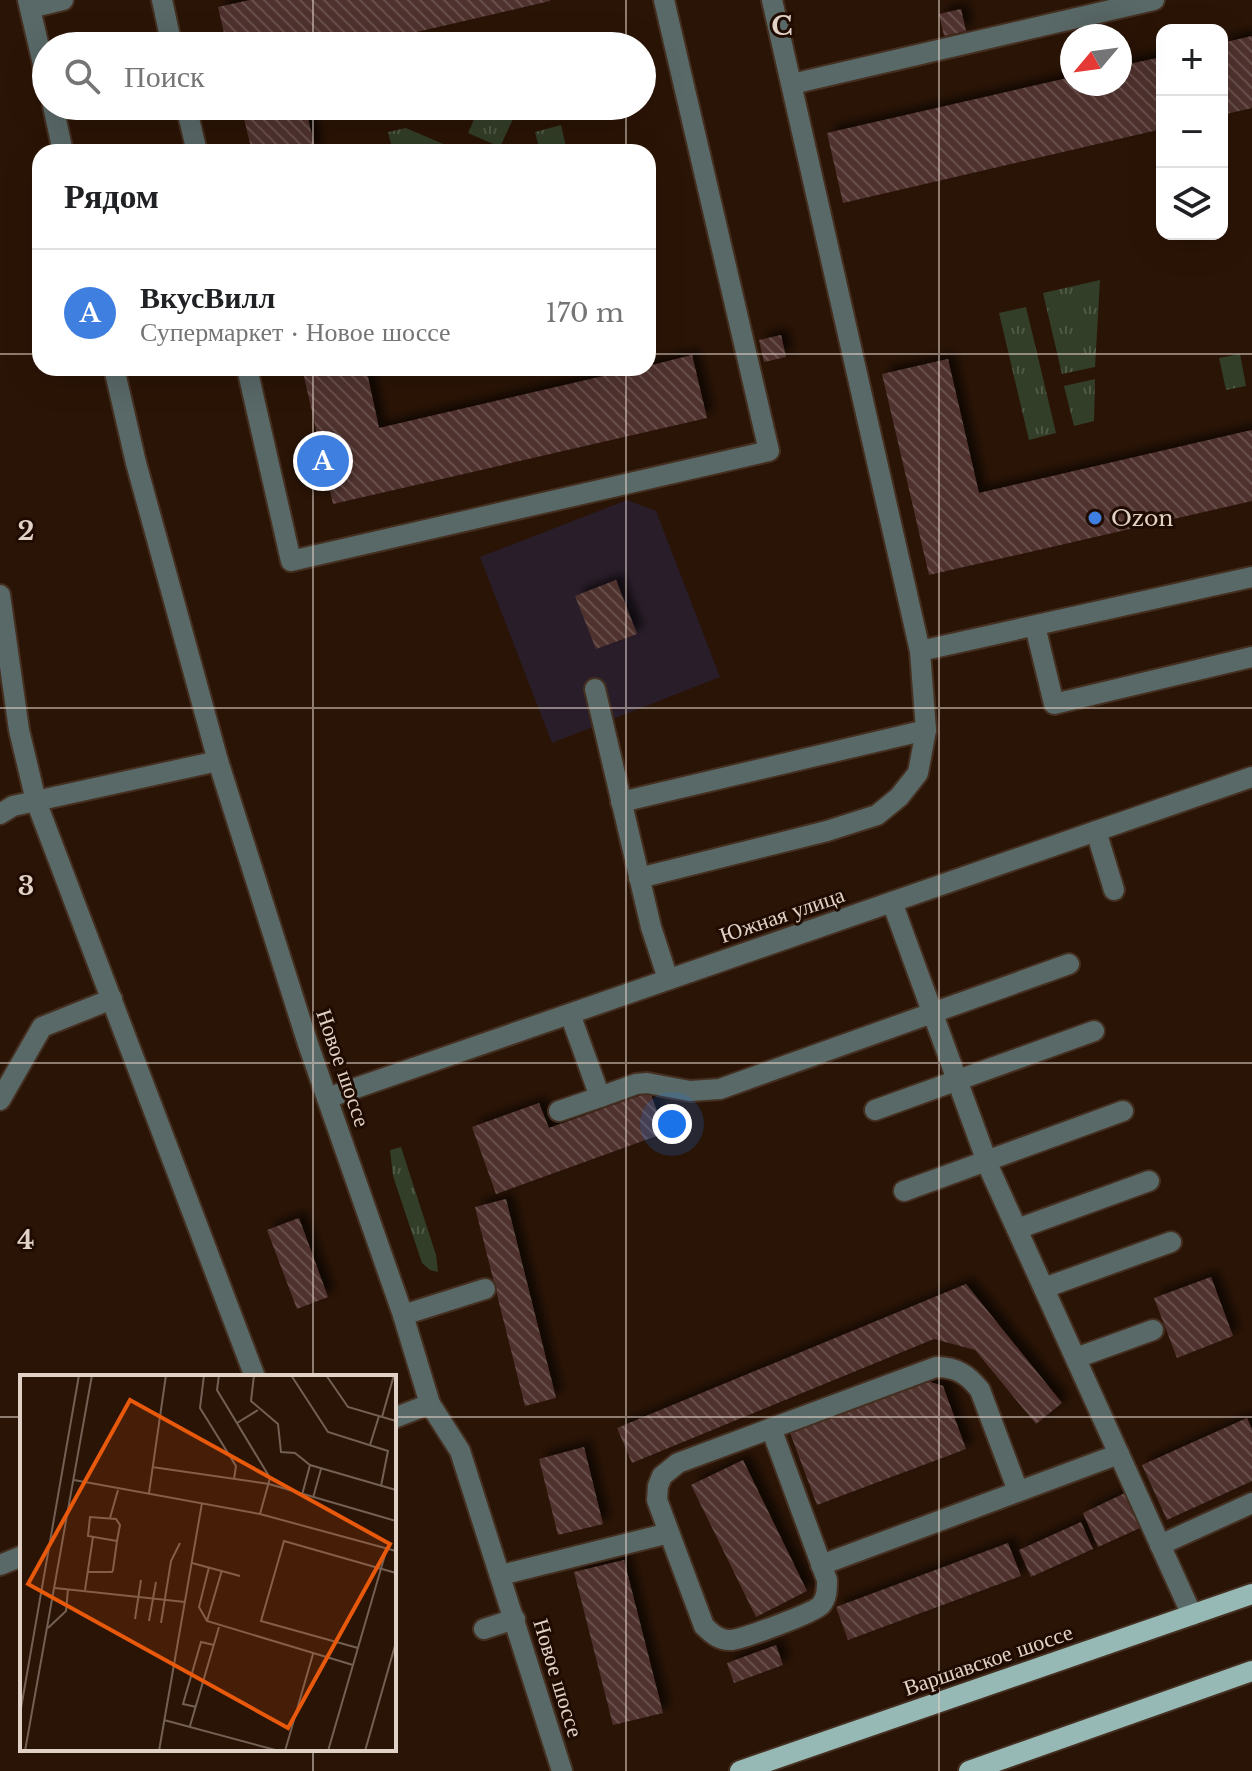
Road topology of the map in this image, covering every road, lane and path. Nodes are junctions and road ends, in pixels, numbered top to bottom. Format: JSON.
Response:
{"nodes":[{"id":1,"x":63,"y":0,"type":"edge"},
{"id":2,"x":162,"y":0,"type":"edge"},
{"id":3,"x":664,"y":0,"type":"edge"},
{"id":4,"x":772,"y":0,"type":"edge"},
{"id":5,"x":1154,"y":0,"type":"edge"},
{"id":6,"x":29,"y":4,"type":"edge"},
{"id":7,"x":36,"y":32,"type":"edge"},
{"id":8,"x":169,"y":32,"type":"edge"},
{"id":9,"x":792,"y":84,"type":"junction"},
{"id":10,"x":56,"y":120,"type":"edge"},
{"id":11,"x":189,"y":120,"type":"edge"},
{"id":12,"x":61,"y":144,"type":"edge"},
{"id":13,"x":195,"y":144,"type":"edge"},
{"id":14,"x":116,"y":376,"type":"edge"},
{"id":15,"x":249,"y":376,"type":"edge"},
{"id":16,"x":1252,"y":577,"type":"edge"},
{"id":17,"x":0,"y":599,"type":"edge"},
{"id":18,"x":1035,"y":626,"type":"junction"},
{"id":19,"x":920,"y":651,"type":"junction"},
{"id":20,"x":1252,"y":657,"type":"edge"},
{"id":21,"x":595,"y":689,"type":"dead end"},
{"id":22,"x":926,"y":730,"type":"junction"},
{"id":23,"x":218,"y":761,"type":"junction"},
{"id":24,"x":1252,"y":777,"type":"edge"},
{"id":25,"x":36,"y":801,"type":"junction"},
{"id":26,"x":621,"y":802,"type":"junction"},
{"id":27,"x":0,"y":814,"type":"edge"},
{"id":28,"x":1096,"y":831,"type":"junction"},
{"id":29,"x":639,"y":878,"type":"junction"},
{"id":30,"x":1114,"y":890,"type":"dead end"},
{"id":31,"x":892,"y":902,"type":"junction"},
{"id":32,"x":1069,"y":964,"type":"dead end"},
{"id":33,"x":668,"y":979,"type":"junction"},
{"id":34,"x":112,"y":999,"type":"junction"},
{"id":35,"x":933,"y":1013,"type":"junction"},
{"id":36,"x":570,"y":1014,"type":"junction"},
{"id":37,"x":1094,"y":1031,"type":"dead end"},
{"id":38,"x":957,"y":1080,"type":"junction"},
{"id":39,"x":600,"y":1097,"type":"junction"},
{"id":40,"x":327,"y":1098,"type":"junction"},
{"id":41,"x":0,"y":1100,"type":"edge"},
{"id":42,"x":875,"y":1110,"type":"dead end"},
{"id":43,"x":559,"y":1111,"type":"dead end"},
{"id":44,"x":1123,"y":1111,"type":"dead end"},
{"id":45,"x":987,"y":1161,"type":"junction"},
{"id":46,"x":1149,"y":1181,"type":"dead end"},
{"id":47,"x":904,"y":1191,"type":"dead end"},
{"id":48,"x":1017,"y":1229,"type":"junction"},
{"id":49,"x":1171,"y":1242,"type":"dead end"},
{"id":50,"x":1044,"y":1288,"type":"junction"},
{"id":51,"x":485,"y":1289,"type":"dead end"},
{"id":52,"x":403,"y":1315,"type":"junction"},
{"id":53,"x":1153,"y":1330,"type":"dead end"},
{"id":54,"x":1076,"y":1358,"type":"junction"},
{"id":55,"x":254,"y":1375,"type":"edge"},
{"id":56,"x":430,"y":1404,"type":"junction"},
{"id":57,"x":396,"y":1417,"type":"edge"},
{"id":58,"x":771,"y":1428,"type":"junction"},
{"id":59,"x":1119,"y":1454,"type":"junction"},
{"id":60,"x":1018,"y":1491,"type":"junction"},
{"id":61,"x":1252,"y":1503,"type":"edge"},
{"id":62,"x":669,"y":1533,"type":"junction"},
{"id":63,"x":1160,"y":1545,"type":"junction"},
{"id":64,"x":20,"y":1557,"type":"edge"},
{"id":65,"x":0,"y":1565,"type":"edge"},
{"id":66,"x":821,"y":1565,"type":"junction"},
{"id":67,"x":501,"y":1575,"type":"junction"},
{"id":68,"x":1252,"y":1594,"type":"edge"},
{"id":69,"x":1192,"y":1615,"type":"junction"},
{"id":70,"x":515,"y":1619,"type":"junction"},
{"id":71,"x":484,"y":1629,"type":"dead end"},
{"id":72,"x":1252,"y":1671,"type":"edge"},
{"id":73,"x":562,"y":1771,"type":"edge"},
{"id":74,"x":740,"y":1771,"type":"edge"},
{"id":75,"x":969,"y":1771,"type":"edge"}],
"edges":[{"from":1,"to":6,"type":"street"},
{"from":2,"to":8,"type":"street"},
{"from":3,"to":15,"type":"street"},
{"from":4,"to":9,"type":"street"},
{"from":5,"to":9,"type":"street"},
{"from":6,"to":7,"type":"street"},
{"from":9,"to":19,"type":"street"},
{"from":10,"to":12,"type":"street"},
{"from":11,"to":13,"type":"street"},
{"from":14,"to":23,"type":"street","name":"Новое шоссе"},
{"from":16,"to":18,"type":"street"},
{"from":17,"to":25,"type":"street"},
{"from":18,"to":19,"type":"street"},
{"from":18,"to":20,"type":"street"},
{"from":19,"to":22,"type":"street"},
{"from":21,"to":26,"type":"street"},
{"from":22,"to":26,"type":"street"},
{"from":22,"to":29,"type":"street"},
{"from":23,"to":25,"type":"street"},
{"from":23,"to":40,"type":"street","name":"Новое шоссе"},
{"from":24,"to":28,"type":"street","name":"Южная улица"},
{"from":25,"to":27,"type":"street"},
{"from":25,"to":34,"type":"street"},
{"from":26,"to":29,"type":"street"},
{"from":28,"to":30,"type":"street"},
{"from":28,"to":31,"type":"street","name":"Южная улица"},
{"from":29,"to":33,"type":"street"},
{"from":31,"to":33,"type":"street","name":"Южная улица"},
{"from":31,"to":35,"type":"street"},
{"from":32,"to":35,"type":"street"},
{"from":33,"to":36,"type":"street","name":"Южная улица"},
{"from":34,"to":41,"type":"street"},
{"from":34,"to":55,"type":"street"},
{"from":35,"to":38,"type":"street"},
{"from":35,"to":39,"type":"street"},
{"from":36,"to":39,"type":"street"},
{"from":36,"to":40,"type":"street","name":"Южная улица"},
{"from":37,"to":38,"type":"street"},
{"from":38,"to":42,"type":"street"},
{"from":38,"to":45,"type":"street"},
{"from":39,"to":43,"type":"street"},
{"from":40,"to":52,"type":"street","name":"Новое шоссе"},
{"from":44,"to":45,"type":"street"},
{"from":45,"to":47,"type":"street"},
{"from":45,"to":48,"type":"street"},
{"from":46,"to":48,"type":"street"},
{"from":48,"to":50,"type":"street"},
{"from":49,"to":50,"type":"street"},
{"from":50,"to":54,"type":"street"},
{"from":51,"to":52,"type":"street"},
{"from":52,"to":56,"type":"street","name":"Новое шоссе"},
{"from":53,"to":54,"type":"street"},
{"from":54,"to":59,"type":"street"},
{"from":56,"to":57,"type":"street"},
{"from":56,"to":67,"type":"street","name":"Новое шоссе"},
{"from":58,"to":60,"type":"street"},
{"from":58,"to":62,"type":"street"},
{"from":58,"to":66,"type":"street"},
{"from":59,"to":60,"type":"street"},
{"from":59,"to":63,"type":"street"},
{"from":60,"to":66,"type":"street"},
{"from":61,"to":63,"type":"street"},
{"from":62,"to":66,"type":"street"},
{"from":62,"to":67,"type":"street"},
{"from":63,"to":69,"type":"street"},
{"from":64,"to":65,"type":"street"},
{"from":67,"to":70,"type":"street","name":"Новое шоссе"},
{"from":68,"to":69,"type":"main road","name":"Варшавское шоссе"},
{"from":69,"to":74,"type":"main road","name":"Варшавское шоссе"},
{"from":70,"to":71,"type":"street"},
{"from":70,"to":73,"type":"street","name":"Новое шоссе"},
{"from":72,"to":75,"type":"main road"}]}
